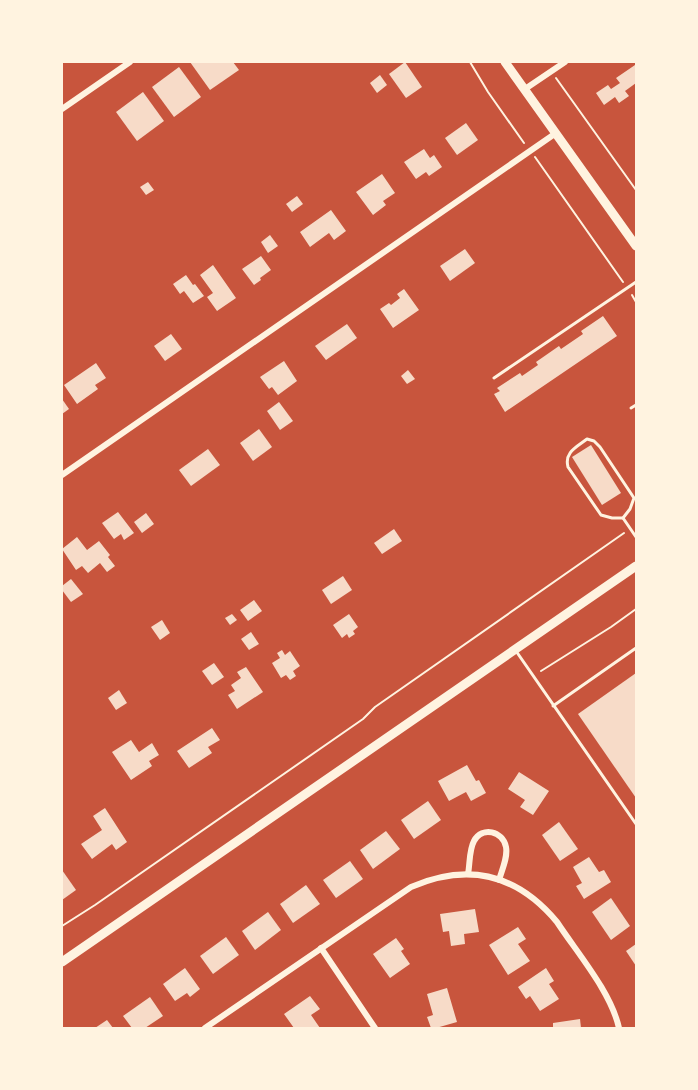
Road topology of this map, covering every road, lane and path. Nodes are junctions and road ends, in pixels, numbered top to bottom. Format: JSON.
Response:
{"nodes":[{"id":1,"x":130,"y":62,"type":"edge"},
{"id":2,"x":470,"y":62,"type":"edge"},
{"id":3,"x":505,"y":62,"type":"edge"},
{"id":4,"x":565,"y":62,"type":"edge"},
{"id":5,"x":557,"y":81,"type":"dead end"},
{"id":6,"x":525,"y":89,"type":"junction"},
{"id":7,"x":62,"y":109,"type":"edge"},
{"id":8,"x":556,"y":133,"type":"junction"},
{"id":9,"x":524,"y":144,"type":"dead end"},
{"id":10,"x":536,"y":159,"type":"dead end"},
{"id":11,"x":636,"y":190,"type":"edge"},
{"id":12,"x":636,"y":246,"type":"edge"},
{"id":13,"x":622,"y":281,"type":"dead end"},
{"id":14,"x":636,"y":282,"type":"edge"},
{"id":15,"x":633,"y":297,"type":"dead end"},
{"id":16,"x":636,"y":302,"type":"edge"},
{"id":17,"x":494,"y":378,"type":"dead end"},
{"id":18,"x":636,"y":405,"type":"edge"},
{"id":19,"x":631,"y":408,"type":"dead end"},
{"id":20,"x":62,"y":476,"type":"edge"},
{"id":21,"x":623,"y":518,"type":"junction"},
{"id":22,"x":631,"y":529,"type":"junction"},
{"id":23,"x":636,"y":537,"type":"edge"},
{"id":24,"x":636,"y":566,"type":"edge"},
{"id":25,"x":636,"y":609,"type":"edge"},
{"id":26,"x":636,"y":648,"type":"edge"},
{"id":27,"x":515,"y":650,"type":"junction"},
{"id":28,"x":540,"y":672,"type":"dead end"},
{"id":29,"x":553,"y":706,"type":"junction"},
{"id":30,"x":636,"y":824,"type":"edge"},
{"id":31,"x":468,"y":874,"type":"junction"},
{"id":32,"x":499,"y":880,"type":"junction"},
{"id":33,"x":62,"y":926,"type":"edge"},
{"id":34,"x":321,"y":948,"type":"junction"},
{"id":35,"x":62,"y":962,"type":"edge"},
{"id":36,"x":375,"y":1028,"type":"edge"},
{"id":37,"x":205,"y":1029,"type":"edge"},
{"id":38,"x":619,"y":1029,"type":"edge"}],
"edges":[{"from":1,"to":7,"type":"street"},
{"from":2,"to":9,"type":"path"},
{"from":3,"to":6,"type":"main road"},
{"from":4,"to":6,"type":"street"},
{"from":5,"to":11,"type":"path"},
{"from":6,"to":8,"type":"main road"},
{"from":8,"to":12,"type":"main road"},
{"from":8,"to":20,"type":"street"},
{"from":10,"to":13,"type":"path"},
{"from":14,"to":17,"type":"lane"},
{"from":15,"to":16,"type":"path"},
{"from":18,"to":19,"type":"lane"},
{"from":21,"to":21,"type":"lane"},
{"from":21,"to":22,"type":"lane"},
{"from":22,"to":23,"type":"lane"},
{"from":22,"to":33,"type":"path"},
{"from":24,"to":27,"type":"main road"},
{"from":25,"to":28,"type":"path"},
{"from":26,"to":29,"type":"lane"},
{"from":27,"to":29,"type":"lane"},
{"from":27,"to":35,"type":"main road"},
{"from":29,"to":30,"type":"lane"},
{"from":31,"to":32,"type":"street"},
{"from":31,"to":32,"type":"street"},
{"from":31,"to":34,"type":"street"},
{"from":32,"to":38,"type":"street"},
{"from":34,"to":36,"type":"street"},
{"from":34,"to":37,"type":"street"}]}
